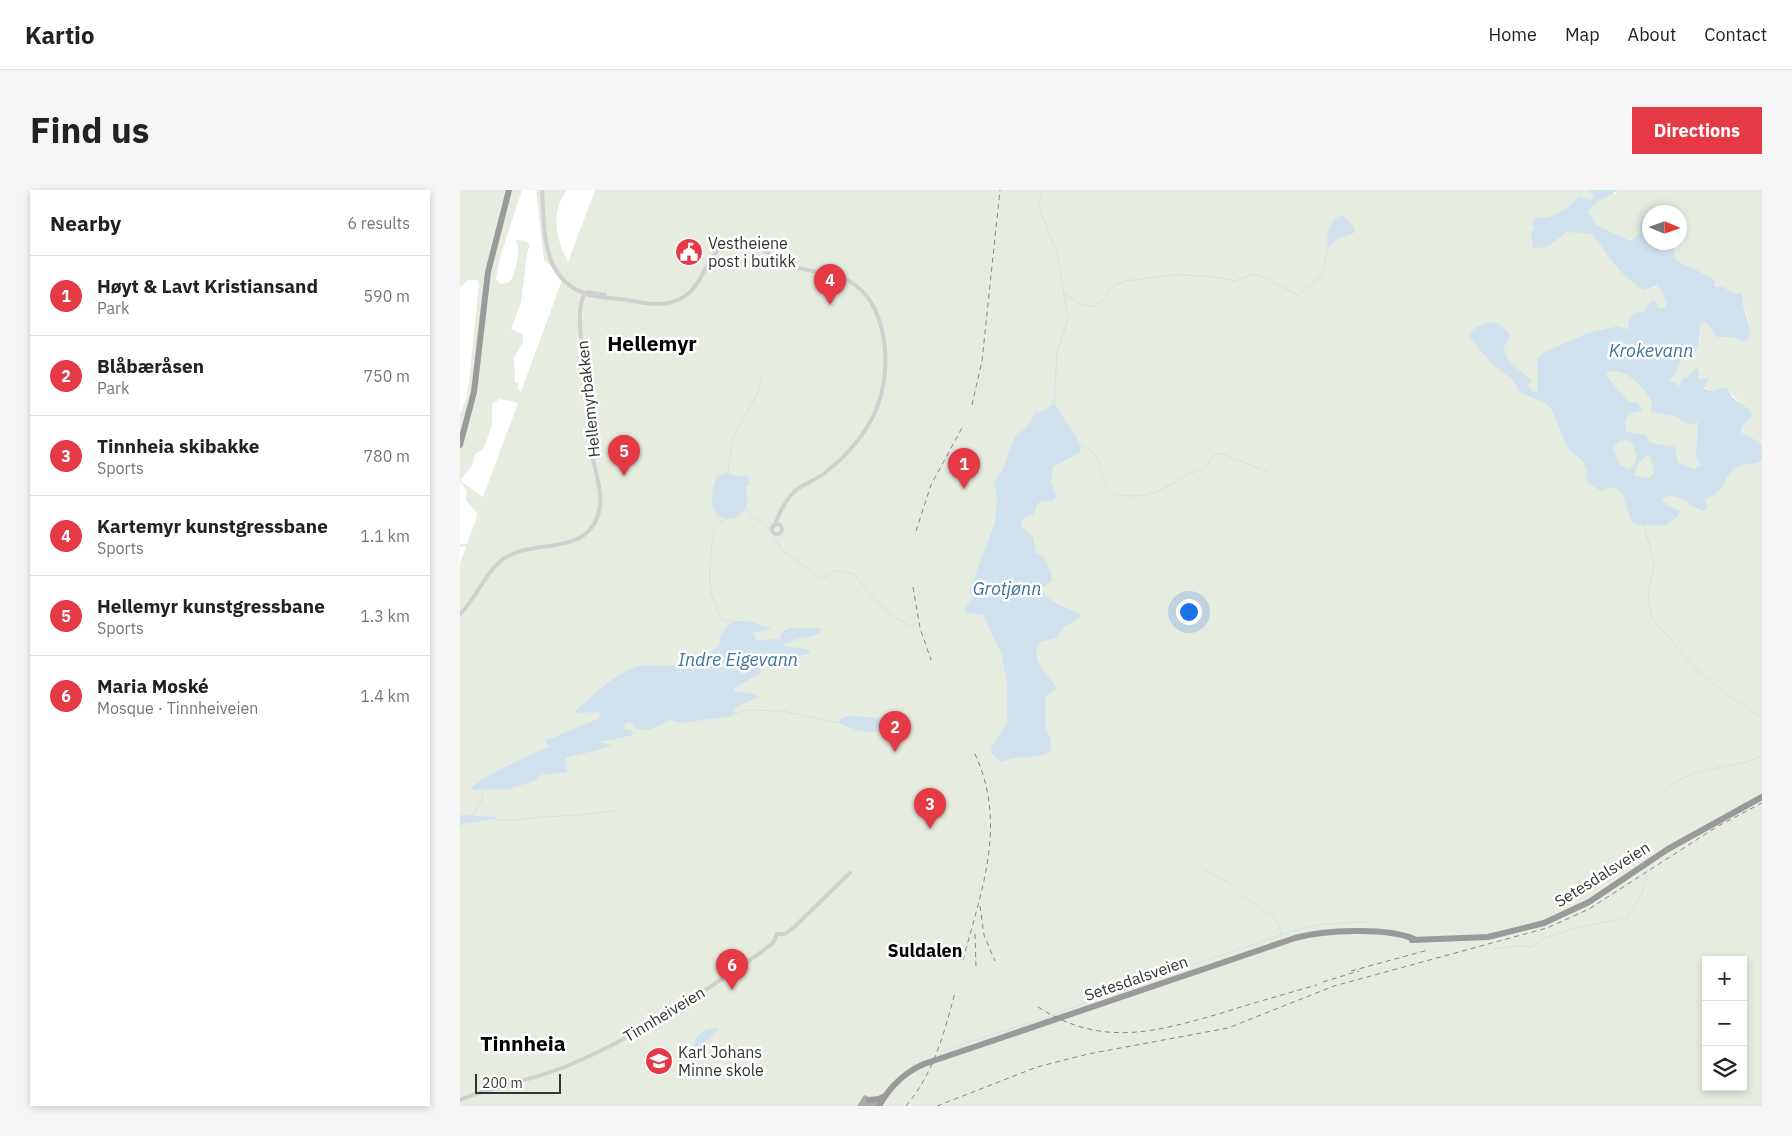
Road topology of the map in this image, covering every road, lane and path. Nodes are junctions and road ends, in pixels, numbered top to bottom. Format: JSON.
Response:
{"nodes":[{"id":1,"x":508,"y":190,"type":"edge"},
{"id":2,"x":542,"y":190,"type":"edge"},
{"id":3,"x":585,"y":293,"type":"junction"},
{"id":4,"x":460,"y":436,"type":"edge"},
{"id":5,"x":460,"y":444,"type":"edge"},
{"id":6,"x":780,"y":514,"type":"junction"},
{"id":7,"x":775,"y":526,"type":"junction"},
{"id":8,"x":780,"y":526,"type":"junction"},
{"id":9,"x":460,"y":614,"type":"edge"},
{"id":10,"x":1762,"y":797,"type":"edge"},
{"id":11,"x":850,"y":873,"type":"dead end"},
{"id":12,"x":937,"y":1060,"type":"junction"},
{"id":13,"x":886,"y":1095,"type":"junction"},
{"id":14,"x":460,"y":1098,"type":"edge"},
{"id":15,"x":870,"y":1103,"type":"edge"},
{"id":16,"x":860,"y":1106,"type":"edge"},
{"id":17,"x":864,"y":1106,"type":"edge"},
{"id":18,"x":879,"y":1106,"type":"edge"},
{"id":19,"x":883,"y":1106,"type":"edge"}],
"edges":[{"from":1,"to":4,"type":"highway"},
{"from":1,"to":5,"type":"highway"},
{"from":2,"to":3,"type":"street"},
{"from":3,"to":6,"type":"street"},
{"from":3,"to":9,"type":"street","name":"Hellemyrbakken"},
{"from":6,"to":7,"type":"street"},
{"from":6,"to":8,"type":"street"},
{"from":7,"to":8,"type":"street"},
{"from":7,"to":8,"type":"street"},
{"from":10,"to":12,"type":"highway","name":"Setesdalsveien"},
{"from":11,"to":14,"type":"street","name":"Tinnheiveien"},
{"from":12,"to":13,"type":"highway","name":"Setesdalsveien"},
{"from":12,"to":19,"type":"highway","name":"Setesdalsveien"},
{"from":13,"to":15,"type":"highway"},
{"from":13,"to":18,"type":"highway","name":"Setesdalsveien"},
{"from":15,"to":16,"type":"main road"},
{"from":15,"to":17,"type":"main road"},
{"from":15,"to":18,"type":"main road"}]}
